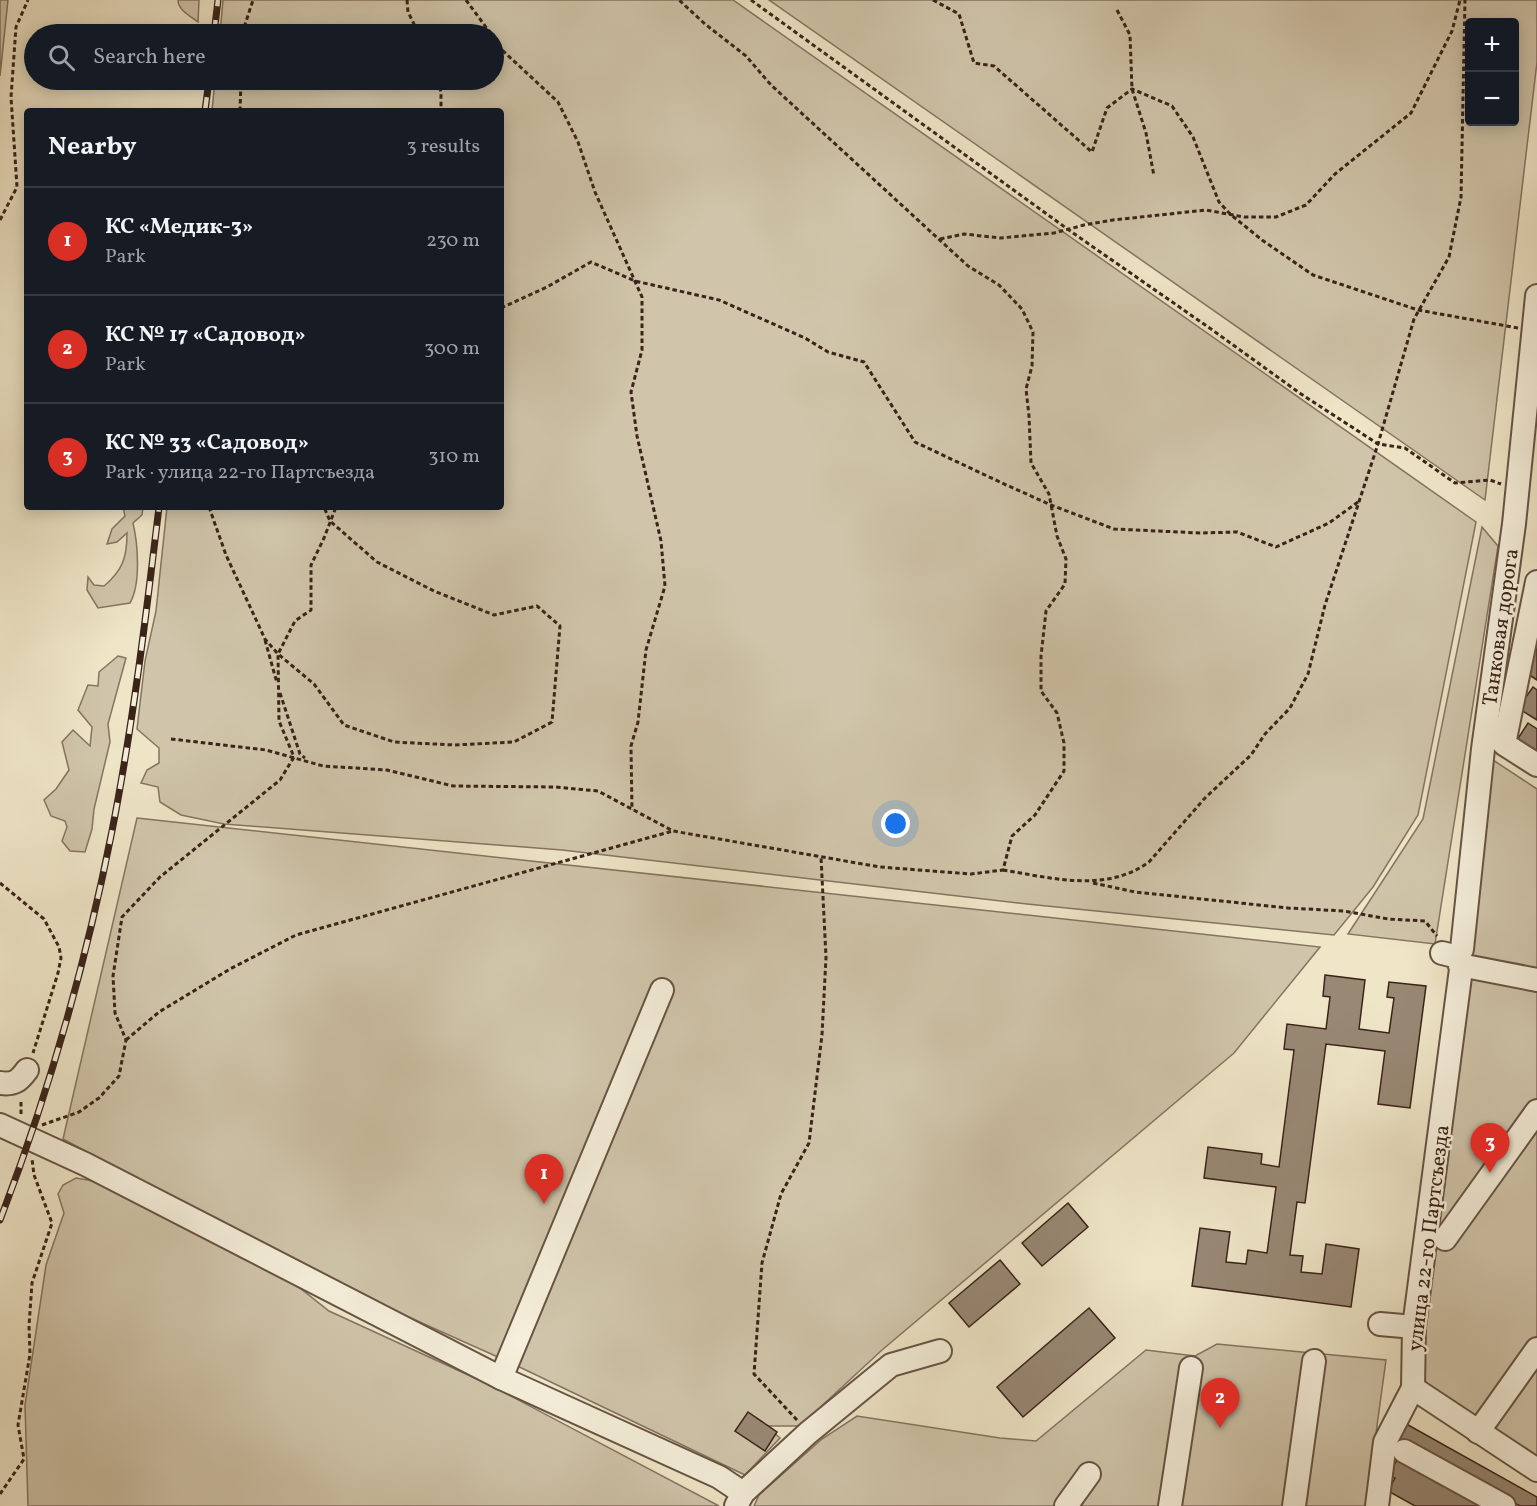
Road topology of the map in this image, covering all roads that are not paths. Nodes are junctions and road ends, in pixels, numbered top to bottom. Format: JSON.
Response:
{"nodes":[{"id":1,"x":1537,"y":296,"type":"edge"},
{"id":2,"x":1537,"y":582,"type":"edge"},
{"id":3,"x":1537,"y":765,"type":"edge"},
{"id":4,"x":1455,"y":956,"type":"junction"},
{"id":5,"x":1537,"y":980,"type":"edge"},
{"id":6,"x":662,"y":990,"type":"dead end"},
{"id":7,"x":27,"y":1070,"type":"road end"},
{"id":8,"x":0,"y":1083,"type":"edge"},
{"id":9,"x":1537,"y":1111,"type":"edge"},
{"id":10,"x":0,"y":1125,"type":"edge"},
{"id":11,"x":1445,"y":1239,"type":"dead end"},
{"id":12,"x":1380,"y":1324,"type":"dead end"},
{"id":13,"x":1414,"y":1327,"type":"junction"},
{"id":14,"x":1537,"y":1349,"type":"edge"},
{"id":15,"x":940,"y":1350,"type":"dead end"},
{"id":16,"x":1314,"y":1360,"type":"dead end"},
{"id":17,"x":1191,"y":1368,"type":"dead end"},
{"id":18,"x":501,"y":1378,"type":"junction"},
{"id":19,"x":1413,"y":1388,"type":"junction"},
{"id":20,"x":1478,"y":1432,"type":"junction"},
{"id":21,"x":1404,"y":1451,"type":"dead end"},
{"id":22,"x":1537,"y":1470,"type":"edge"},
{"id":23,"x":1089,"y":1474,"type":"dead end"},
{"id":24,"x":740,"y":1500,"type":"edge"},
{"id":25,"x":1066,"y":1506,"type":"edge"},
{"id":26,"x":1170,"y":1506,"type":"edge"},
{"id":27,"x":1294,"y":1506,"type":"edge"},
{"id":28,"x":1377,"y":1506,"type":"edge"},
{"id":29,"x":1504,"y":1506,"type":"edge"}],
"edges":[{"from":1,"to":4,"type":"street","name":"Танковая дорога"},
{"from":2,"to":3,"type":"street"},
{"from":4,"to":5,"type":"street"},
{"from":4,"to":13,"type":"street","name":"улица 22-го Партсъезда"},
{"from":6,"to":18,"type":"street"},
{"from":7,"to":8,"type":"street"},
{"from":9,"to":11,"type":"street"},
{"from":10,"to":18,"type":"street"},
{"from":12,"to":13,"type":"street"},
{"from":13,"to":19,"type":"street","name":"улица 22-го Партсъезда"},
{"from":14,"to":20,"type":"street"},
{"from":15,"to":24,"type":"street"},
{"from":16,"to":27,"type":"street"},
{"from":17,"to":26,"type":"street"},
{"from":18,"to":24,"type":"street"},
{"from":19,"to":20,"type":"street"},
{"from":19,"to":28,"type":"street"},
{"from":20,"to":22,"type":"street"},
{"from":21,"to":29,"type":"street"},
{"from":23,"to":25,"type":"street"}]}
